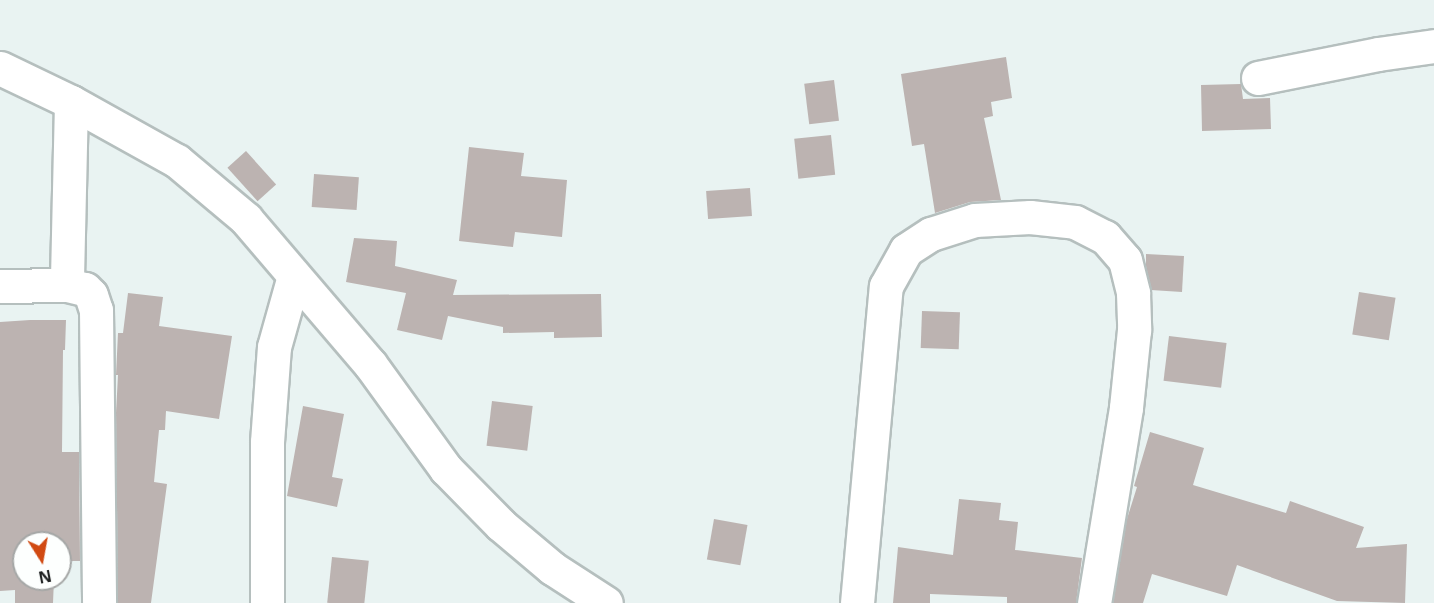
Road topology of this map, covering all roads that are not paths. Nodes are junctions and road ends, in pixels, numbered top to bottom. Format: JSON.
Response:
{"nodes":[{"id":1,"x":1434,"y":46,"type":"edge"},
{"id":2,"x":0,"y":68,"type":"edge"},
{"id":3,"x":1258,"y":78,"type":"dead end"},
{"id":4,"x":71,"y":102,"type":"junction"},
{"id":5,"x":294,"y":276,"type":"junction"},
{"id":6,"x":68,"y":285,"type":"junction"},
{"id":7,"x":0,"y":286,"type":"edge"},
{"id":8,"x":99,"y":603,"type":"edge"},
{"id":9,"x":267,"y":603,"type":"edge"},
{"id":10,"x":606,"y":603,"type":"edge"},
{"id":11,"x":857,"y":603,"type":"edge"},
{"id":12,"x":1094,"y":603,"type":"edge"}],
"edges":[{"from":1,"to":3,"type":"street"},
{"from":2,"to":4,"type":"street"},
{"from":4,"to":5,"type":"street"},
{"from":4,"to":6,"type":"street"},
{"from":5,"to":9,"type":"street"},
{"from":5,"to":10,"type":"street"},
{"from":6,"to":7,"type":"street"},
{"from":6,"to":8,"type":"street"},
{"from":11,"to":12,"type":"street"}]}
